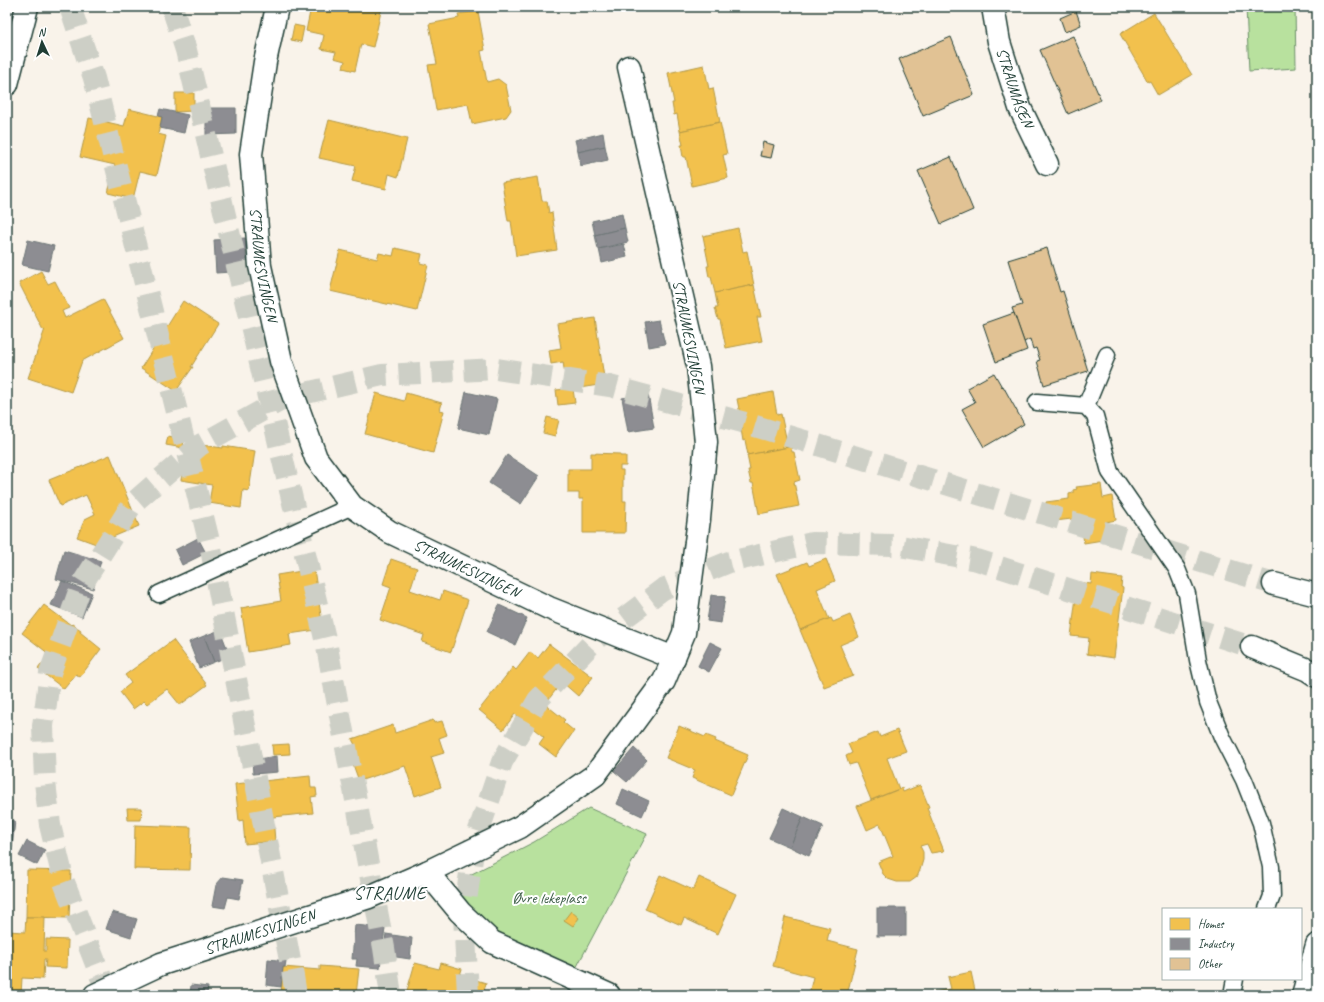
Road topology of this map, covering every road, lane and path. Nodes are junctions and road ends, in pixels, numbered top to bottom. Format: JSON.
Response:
{"nodes":[{"id":1,"x":27,"y":7,"type":"edge"},
{"id":2,"x":277,"y":7,"type":"edge"},
{"id":3,"x":993,"y":7,"type":"edge"},
{"id":4,"x":629,"y":67,"type":"dead end"},
{"id":5,"x":7,"y":84,"type":"edge"},
{"id":6,"x":1047,"y":164,"type":"dead end"},
{"id":7,"x":1107,"y":355,"type":"dead end"},
{"id":8,"x":1037,"y":402,"type":"dead end"},
{"id":9,"x":1086,"y":406,"type":"junction"},
{"id":10,"x":352,"y":506,"type":"junction"},
{"id":11,"x":1274,"y":584,"type":"tunnel mouth"},
{"id":12,"x":159,"y":594,"type":"dead end"},
{"id":13,"x":1317,"y":595,"type":"edge"},
{"id":14,"x":1252,"y":647,"type":"tunnel mouth"},
{"id":15,"x":674,"y":658,"type":"junction"},
{"id":16,"x":1317,"y":676,"type":"edge"},
{"id":17,"x":427,"y":872,"type":"junction"},
{"id":18,"x":1267,"y":908,"type":"edge"},
{"id":19,"x":1317,"y":945,"type":"edge"},
{"id":20,"x":1235,"y":980,"type":"edge"},
{"id":21,"x":95,"y":995,"type":"edge"},
{"id":22,"x":609,"y":995,"type":"edge"},
{"id":23,"x":1232,"y":995,"type":"edge"},
{"id":24,"x":1303,"y":995,"type":"edge"}],
"edges":[{"from":1,"to":5,"type":"street"},
{"from":2,"to":10,"type":"street","name":"STRAUMESVINGEN"},
{"from":3,"to":6,"type":"street","name":"STRAUMÅSEN"},
{"from":4,"to":15,"type":"street","name":"STRAUMESVINGEN"},
{"from":7,"to":9,"type":"lane"},
{"from":8,"to":9,"type":"lane"},
{"from":9,"to":18,"type":"lane"},
{"from":10,"to":12,"type":"lane"},
{"from":10,"to":15,"type":"street","name":"STRAUMESVINGEN"},
{"from":11,"to":13,"type":"street"},
{"from":14,"to":16,"type":"street"},
{"from":15,"to":17,"type":"street","name":"STRAUMESVINGEN"},
{"from":17,"to":21,"type":"street","name":"STRAUMESVINGEN"},
{"from":17,"to":22,"type":"street"},
{"from":19,"to":24,"type":"street"},
{"from":20,"to":23,"type":"lane"}]}
